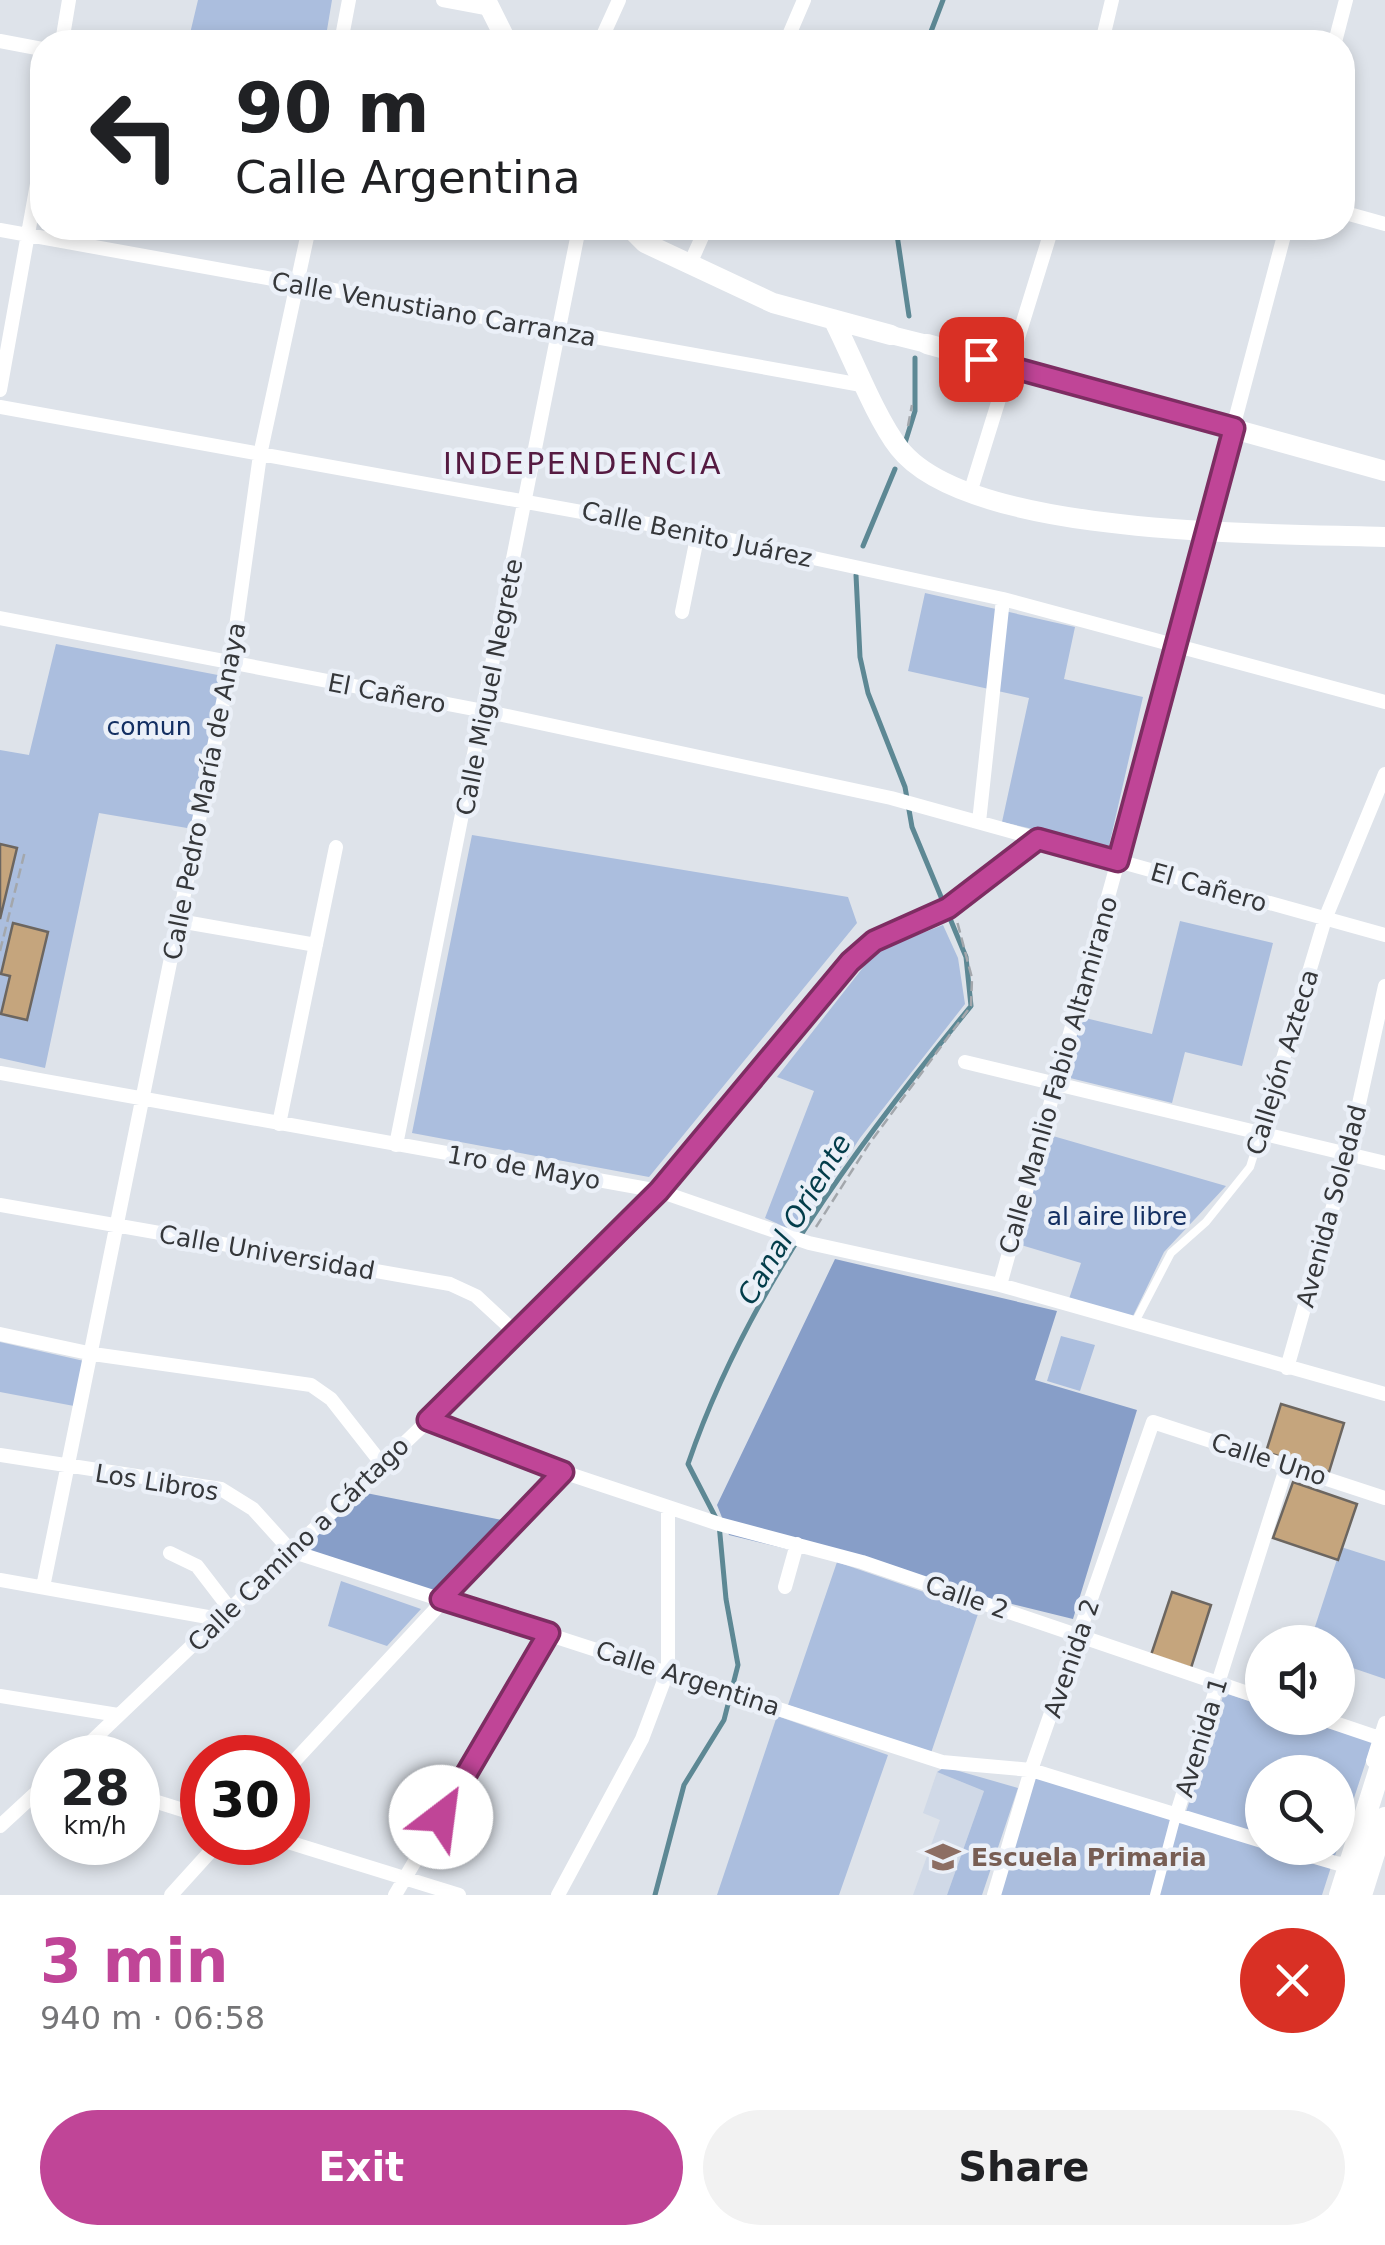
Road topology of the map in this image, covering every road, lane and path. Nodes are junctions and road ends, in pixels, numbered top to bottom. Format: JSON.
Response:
{"nodes":[{"id":1,"x":68,"y":0,"type":"edge"},
{"id":2,"x":348,"y":0,"type":"edge"},
{"id":3,"x":443,"y":0,"type":"edge"},
{"id":4,"x":619,"y":0,"type":"edge"},
{"id":5,"x":804,"y":0,"type":"edge"},
{"id":6,"x":1112,"y":0,"type":"edge"},
{"id":7,"x":1346,"y":0,"type":"edge"},
{"id":8,"x":489,"y":4,"type":"edge"},
{"id":9,"x":64,"y":30,"type":"edge"},
{"id":10,"x":343,"y":30,"type":"edge"},
{"id":11,"x":501,"y":30,"type":"edge"},
{"id":12,"x":605,"y":30,"type":"edge"},
{"id":13,"x":791,"y":30,"type":"edge"},
{"id":14,"x":1105,"y":30,"type":"edge"},
{"id":15,"x":1338,"y":30,"type":"edge"},
{"id":16,"x":0,"y":41,"type":"edge"},
{"id":17,"x":30,"y":47,"type":"edge"},
{"id":18,"x":1355,"y":216,"type":"edge"},
{"id":19,"x":1385,"y":224,"type":"edge"},
{"id":20,"x":0,"y":230,"type":"edge"},
{"id":21,"x":30,"y":230,"type":"edge"},
{"id":22,"x":29,"y":236,"type":"junction"},
{"id":23,"x":52,"y":240,"type":"edge"},
{"id":24,"x":307,"y":240,"type":"edge"},
{"id":25,"x":577,"y":240,"type":"edge"},
{"id":26,"x":642,"y":240,"type":"edge"},
{"id":27,"x":701,"y":240,"type":"edge"},
{"id":28,"x":1048,"y":240,"type":"edge"},
{"id":29,"x":1283,"y":240,"type":"edge"},
{"id":30,"x":690,"y":266,"type":"junction"},
{"id":31,"x":300,"y":284,"type":"junction"},
{"id":32,"x":833,"y":319,"type":"junction"},
{"id":33,"x":558,"y":331,"type":"junction"},
{"id":34,"x":891,"y":334,"type":"joint"},
{"id":35,"x":927,"y":344,"type":"joint"},
{"id":36,"x":1008,"y":367,"type":"junction"},
{"id":37,"x":868,"y":386,"type":"junction"},
{"id":38,"x":0,"y":390,"type":"edge"},
{"id":39,"x":0,"y":407,"type":"edge"},
{"id":40,"x":1234,"y":428,"type":"junction"},
{"id":41,"x":260,"y":455,"type":"junction"},
{"id":42,"x":1385,"y":472,"type":"edge"},
{"id":43,"x":970,"y":493,"type":"junction"},
{"id":44,"x":526,"y":499,"type":"junction"},
{"id":45,"x":1208,"y":531,"type":"junction"},
{"id":46,"x":698,"y":533,"type":"junction"},
{"id":47,"x":1385,"y":537,"type":"edge"},
{"id":48,"x":1003,"y":600,"type":"junction"},
{"id":49,"x":682,"y":612,"type":"dead end"},
{"id":50,"x":0,"y":618,"type":"edge"},
{"id":51,"x":1176,"y":644,"type":"junction"},
{"id":52,"x":231,"y":663,"type":"junction"},
{"id":53,"x":1385,"y":702,"type":"edge"},
{"id":54,"x":484,"y":711,"type":"junction"},
{"id":55,"x":1385,"y":774,"type":"edge"},
{"id":56,"x":979,"y":822,"type":"junction"},
{"id":57,"x":1038,"y":839,"type":"junction"},
{"id":58,"x":336,"y":847,"type":"dead end"},
{"id":59,"x":25,"y":850,"type":"dead end"},
{"id":60,"x":1118,"y":861,"type":"junction"},
{"id":61,"x":950,"y":907,"type":"junction"},
{"id":62,"x":1325,"y":919,"type":"junction"},
{"id":63,"x":180,"y":922,"type":"junction"},
{"id":64,"x":1385,"y":935,"type":"edge"},
{"id":65,"x":316,"y":946,"type":"junction"},
{"id":66,"x":0,"y":951,"type":"edge"},
{"id":67,"x":1385,"y":986,"type":"edge"},
{"id":68,"x":964,"y":1062,"type":"dead end"},
{"id":69,"x":0,"y":1074,"type":"edge"},
{"id":70,"x":1054,"y":1082,"type":"junction"},
{"id":71,"x":144,"y":1100,"type":"junction"},
{"id":72,"x":279,"y":1124,"type":"junction"},
{"id":73,"x":1260,"y":1132,"type":"junction"},
{"id":74,"x":396,"y":1145,"type":"junction"},
{"id":75,"x":1348,"y":1154,"type":"junction"},
{"id":76,"x":1385,"y":1164,"type":"edge"},
{"id":77,"x":659,"y":1191,"type":"junction"},
{"id":78,"x":0,"y":1205,"type":"edge"},
{"id":79,"x":118,"y":1226,"type":"junction"},
{"id":80,"x":808,"y":1243,"type":"junction"},
{"id":81,"x":1000,"y":1285,"type":"junction"},
{"id":82,"x":1134,"y":1324,"type":"junction"},
{"id":83,"x":0,"y":1334,"type":"edge"},
{"id":84,"x":518,"y":1335,"type":"junction"},
{"id":85,"x":93,"y":1354,"type":"junction"},
{"id":86,"x":1288,"y":1368,"type":"junction"},
{"id":87,"x":1385,"y":1394,"type":"edge"},
{"id":88,"x":428,"y":1420,"type":"junction"},
{"id":89,"x":1153,"y":1422,"type":"joint"},
{"id":90,"x":0,"y":1455,"type":"edge"},
{"id":91,"x":382,"y":1464,"type":"junction"},
{"id":92,"x":1287,"y":1465,"type":"junction"},
{"id":93,"x":70,"y":1468,"type":"junction"},
{"id":94,"x":563,"y":1472,"type":"junction"},
{"id":95,"x":1385,"y":1498,"type":"edge"},
{"id":96,"x":668,"y":1507,"type":"junction"},
{"id":97,"x":797,"y":1544,"type":"junction"},
{"id":98,"x":291,"y":1551,"type":"junction"},
{"id":99,"x":170,"y":1553,"type":"dead end"},
{"id":100,"x":0,"y":1580,"type":"edge"},
{"id":101,"x":43,"y":1587,"type":"junction"},
{"id":102,"x":785,"y":1587,"type":"dead end"},
{"id":103,"x":441,"y":1599,"type":"junction"},
{"id":104,"x":225,"y":1614,"type":"junction"},
{"id":105,"x":549,"y":1633,"type":"junction"},
{"id":106,"x":1080,"y":1636,"type":"junction"},
{"id":107,"x":668,"y":1670,"type":"junction"},
{"id":108,"x":1217,"y":1682,"type":"junction"},
{"id":109,"x":1245,"y":1692,"type":"edge"},
{"id":110,"x":0,"y":1696,"type":"edge"},
{"id":111,"x":118,"y":1715,"type":"junction"},
{"id":112,"x":1355,"y":1729,"type":"edge"},
{"id":113,"x":98,"y":1735,"type":"edge"},
{"id":114,"x":1384,"y":1739,"type":"edge"},
{"id":115,"x":310,"y":1744,"type":"edge"},
{"id":116,"x":1032,"y":1770,"type":"junction"},
{"id":117,"x":30,"y":1795,"type":"edge"},
{"id":118,"x":7,"y":1813,"type":"edge"},
{"id":119,"x":1176,"y":1816,"type":"junction"},
{"id":120,"x":1385,"y":1818,"type":"edge"},
{"id":121,"x":0,"y":1826,"type":"edge"},
{"id":122,"x":1245,"y":1836,"type":"edge"},
{"id":123,"x":310,"y":1849,"type":"edge"},
{"id":124,"x":1355,"y":1858,"type":"edge"},
{"id":125,"x":1355,"y":1861,"type":"edge"},
{"id":126,"x":198,"y":1865,"type":"edge"},
{"id":127,"x":1352,"y":1865,"type":"edge"},
{"id":128,"x":1353,"y":1865,"type":"edge"},
{"id":129,"x":1355,"y":1865,"type":"edge"},
{"id":130,"x":405,"y":1878,"type":"junction"},
{"id":131,"x":171,"y":1895,"type":"edge"},
{"id":132,"x":395,"y":1895,"type":"edge"},
{"id":133,"x":460,"y":1895,"type":"edge"},
{"id":134,"x":558,"y":1895,"type":"edge"},
{"id":135,"x":994,"y":1895,"type":"edge"},
{"id":136,"x":1155,"y":1895,"type":"edge"},
{"id":137,"x":1328,"y":1895,"type":"edge"},
{"id":138,"x":1340,"y":1895,"type":"edge"},
{"id":139,"x":1362,"y":1895,"type":"edge"}],
"edges":[{"from":1,"to":9,"type":"street"},
{"from":2,"to":10,"type":"street"},
{"from":3,"to":8,"type":"street"},
{"from":4,"to":12,"type":"street"},
{"from":5,"to":13,"type":"street"},
{"from":6,"to":14,"type":"street"},
{"from":7,"to":15,"type":"street"},
{"from":8,"to":11,"type":"main road"},
{"from":16,"to":17,"type":"street"},
{"from":18,"to":19,"type":"street"},
{"from":20,"to":22,"type":"street","name":"Calle Venustiano Carranza"},
{"from":21,"to":22,"type":"street"},
{"from":22,"to":38,"type":"street"},
{"from":23,"to":31,"type":"street","name":"Calle Venustiano Carranza"},
{"from":24,"to":31,"type":"street","name":"Calle Pedro María de Anaya"},
{"from":25,"to":33,"type":"street","name":"Calle Miguel Negrete"},
{"from":26,"to":30,"type":"main road"},
{"from":27,"to":30,"type":"street"},
{"from":28,"to":36,"type":"street"},
{"from":29,"to":40,"type":"street","name":"Calle Manlio Fabio Altamirano"},
{"from":30,"to":32,"type":"main road"},
{"from":31,"to":33,"type":"street","name":"Calle Venustiano Carranza"},
{"from":31,"to":41,"type":"street","name":"Calle Pedro María de Anaya"},
{"from":32,"to":34,"type":"main road"},
{"from":32,"to":37,"type":"main road"},
{"from":33,"to":37,"type":"street","name":"Calle Venustiano Carranza"},
{"from":33,"to":44,"type":"street","name":"Calle Miguel Negrete"},
{"from":34,"to":35,"type":"street"},
{"from":35,"to":36,"type":"main road"},
{"from":36,"to":40,"type":"main road"},
{"from":36,"to":43,"type":"street"},
{"from":37,"to":43,"type":"main road"},
{"from":39,"to":41,"type":"street","name":"Calle Benito Juárez"},
{"from":40,"to":42,"type":"main road"},
{"from":40,"to":45,"type":"street","name":"Calle Manlio Fabio Altamirano"},
{"from":41,"to":44,"type":"street","name":"Calle Benito Juárez"},
{"from":41,"to":52,"type":"street","name":"Calle Pedro María de Anaya"},
{"from":43,"to":45,"type":"main road"},
{"from":44,"to":46,"type":"street","name":"Calle Benito Juárez"},
{"from":44,"to":54,"type":"street","name":"Calle Miguel Negrete"},
{"from":45,"to":47,"type":"main road"},
{"from":45,"to":51,"type":"street","name":"Calle Manlio Fabio Altamirano"},
{"from":46,"to":48,"type":"street","name":"Calle Benito Juárez"},
{"from":46,"to":49,"type":"street"},
{"from":48,"to":51,"type":"street","name":"Calle Benito Juárez"},
{"from":48,"to":56,"type":"street"},
{"from":50,"to":52,"type":"street","name":"El Cañero"},
{"from":51,"to":53,"type":"street","name":"Calle Benito Juárez"},
{"from":51,"to":60,"type":"street","name":"Calle Manlio Fabio Altamirano"},
{"from":52,"to":54,"type":"street","name":"El Cañero"},
{"from":52,"to":63,"type":"street","name":"Calle Pedro María de Anaya"},
{"from":54,"to":56,"type":"street","name":"El Cañero"},
{"from":54,"to":74,"type":"street","name":"Calle Miguel Negrete"},
{"from":55,"to":62,"type":"street","name":"Callejón Azteca"},
{"from":56,"to":57,"type":"street","name":"El Cañero"},
{"from":57,"to":60,"type":"street","name":"El Cañero"},
{"from":57,"to":61,"type":"street","name":"Calle Camino a Cártago"},
{"from":58,"to":65,"type":"street"},
{"from":59,"to":66,"type":"path"},
{"from":60,"to":62,"type":"street","name":"El Cañero"},
{"from":60,"to":70,"type":"street","name":"Calle Manlio Fabio Altamirano"},
{"from":61,"to":77,"type":"street","name":"Calle Camino a Cártago"},
{"from":61,"to":80,"type":"path"},
{"from":62,"to":64,"type":"street","name":"El Cañero"},
{"from":62,"to":73,"type":"street","name":"Callejón Azteca"},
{"from":63,"to":65,"type":"street"},
{"from":63,"to":71,"type":"street","name":"Calle Pedro María de Anaya"},
{"from":65,"to":72,"type":"street"},
{"from":67,"to":75,"type":"street","name":"Avenida Soledad"},
{"from":68,"to":70,"type":"street"},
{"from":69,"to":71,"type":"street","name":"1ro de Mayo"},
{"from":70,"to":73,"type":"street"},
{"from":70,"to":81,"type":"street","name":"Calle Manlio Fabio Altamirano"},
{"from":71,"to":72,"type":"street","name":"1ro de Mayo"},
{"from":71,"to":79,"type":"street","name":"Calle Pedro María de Anaya"},
{"from":72,"to":74,"type":"street","name":"1ro de Mayo"},
{"from":73,"to":75,"type":"street"},
{"from":73,"to":82,"type":"lane","name":"Callejón Azteca"},
{"from":74,"to":77,"type":"street","name":"1ro de Mayo"},
{"from":75,"to":76,"type":"street"},
{"from":75,"to":86,"type":"street","name":"Avenida Soledad"},
{"from":77,"to":80,"type":"street","name":"1ro de Mayo"},
{"from":77,"to":84,"type":"street","name":"Calle Camino a Cártago"},
{"from":78,"to":79,"type":"street","name":"Calle Universidad"},
{"from":79,"to":84,"type":"street","name":"Calle Universidad"},
{"from":79,"to":85,"type":"street","name":"Calle Pedro María de Anaya"},
{"from":80,"to":81,"type":"street","name":"1ro de Mayo"},
{"from":81,"to":82,"type":"street","name":"1ro de Mayo"},
{"from":82,"to":86,"type":"street","name":"1ro de Mayo"},
{"from":83,"to":85,"type":"street"},
{"from":84,"to":88,"type":"street","name":"Calle Camino a Cártago"},
{"from":85,"to":91,"type":"street"},
{"from":85,"to":93,"type":"street","name":"Calle Pedro María de Anaya"},
{"from":86,"to":87,"type":"street","name":"1ro de Mayo"},
{"from":88,"to":91,"type":"street","name":"Calle Camino a Cártago"},
{"from":88,"to":94,"type":"street","name":"Calle 2"},
{"from":89,"to":92,"type":"street","name":"Calle Uno"},
{"from":89,"to":106,"type":"street","name":"Avenida 2"},
{"from":90,"to":93,"type":"street","name":"Los Libros"},
{"from":91,"to":98,"type":"street","name":"Calle Camino a Cártago"},
{"from":92,"to":95,"type":"street","name":"Calle Uno"},
{"from":92,"to":108,"type":"street","name":"Avenida 1"},
{"from":93,"to":98,"type":"street","name":"Los Libros"},
{"from":93,"to":101,"type":"street","name":"Calle Pedro María de Anaya"},
{"from":94,"to":96,"type":"street","name":"Calle 2"},
{"from":94,"to":103,"type":"street"},
{"from":96,"to":97,"type":"street","name":"Calle 2"},
{"from":96,"to":107,"type":"street"},
{"from":97,"to":102,"type":"street"},
{"from":97,"to":106,"type":"street","name":"Calle 2"},
{"from":98,"to":103,"type":"street","name":"Calle Argentina"},
{"from":98,"to":104,"type":"street","name":"Calle Camino a Cártago"},
{"from":99,"to":104,"type":"street"},
{"from":100,"to":101,"type":"street"},
{"from":101,"to":104,"type":"street"},
{"from":103,"to":105,"type":"street","name":"Calle Argentina"},
{"from":103,"to":115,"type":"street"},
{"from":104,"to":111,"type":"street","name":"Calle Camino a Cártago"},
{"from":105,"to":107,"type":"street","name":"Calle Argentina"},
{"from":105,"to":130,"type":"street"},
{"from":106,"to":108,"type":"street","name":"Calle 2"},
{"from":106,"to":116,"type":"street","name":"Avenida 2"},
{"from":107,"to":116,"type":"street","name":"Calle Argentina"},
{"from":107,"to":134,"type":"street"},
{"from":108,"to":109,"type":"street","name":"Calle 2"},
{"from":108,"to":119,"type":"street","name":"Avenida 1"},
{"from":110,"to":111,"type":"street"},
{"from":111,"to":113,"type":"street","name":"Calle Camino a Cártago"},
{"from":112,"to":114,"type":"street"},
{"from":114,"to":124,"type":"main road"},
{"from":116,"to":119,"type":"street","name":"Calle Argentina"},
{"from":116,"to":135,"type":"street","name":"Avenida 2"},
{"from":117,"to":118,"type":"street"},
{"from":118,"to":121,"type":"street"},
{"from":119,"to":122,"type":"street","name":"Calle Argentina"},
{"from":119,"to":136,"type":"street","name":"Avenida 1"},
{"from":120,"to":125,"type":"main road"},
{"from":123,"to":130,"type":"street"},
{"from":126,"to":131,"type":"street"},
{"from":127,"to":137,"type":"street"},
{"from":128,"to":138,"type":"main road"},
{"from":129,"to":139,"type":"main road"},
{"from":130,"to":132,"type":"street"},
{"from":130,"to":133,"type":"street"}]}
